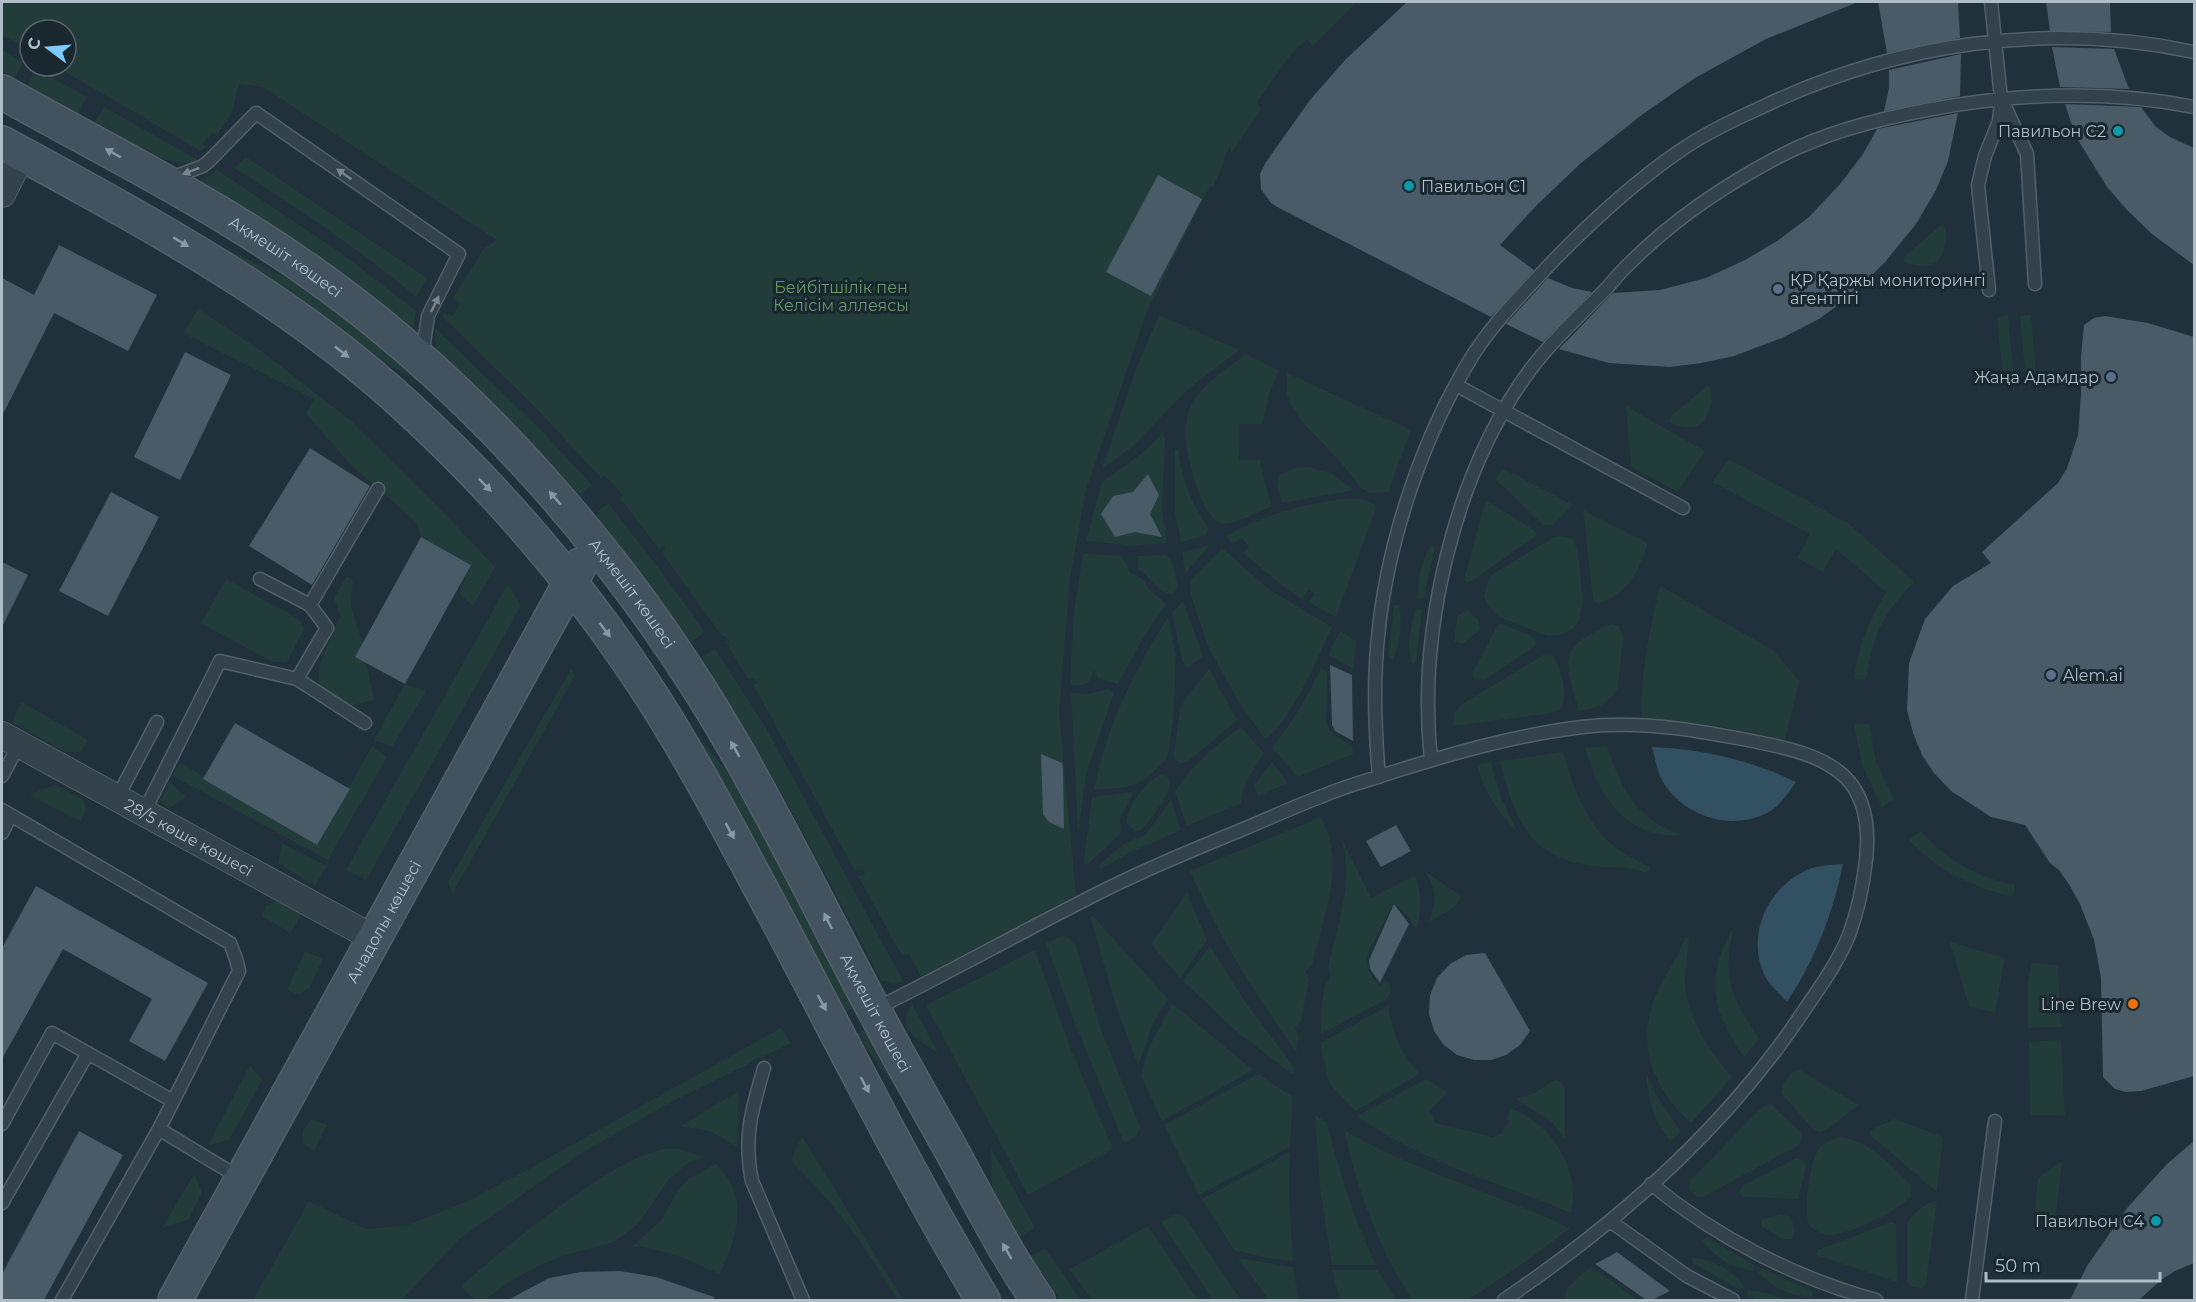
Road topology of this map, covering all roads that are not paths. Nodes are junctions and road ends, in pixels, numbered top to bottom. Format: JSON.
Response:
{"nodes":[{"id":1,"x":1991,"y":2,"type":"edge"},
{"id":2,"x":1994,"y":40,"type":"junction"},
{"id":3,"x":2194,"y":52,"type":"edge"},
{"id":4,"x":2,"y":92,"type":"edge"},
{"id":5,"x":2001,"y":98,"type":"junction"},
{"id":6,"x":2194,"y":107,"type":"edge"},
{"id":7,"x":12,"y":149,"type":"edge"},
{"id":8,"x":164,"y":181,"type":"junction"},
{"id":9,"x":2,"y":194,"type":"edge"},
{"id":10,"x":2035,"y":284,"type":"dead end"},
{"id":11,"x":1989,"y":290,"type":"dead end"},
{"id":12,"x":422,"y":360,"type":"junction"},
{"id":13,"x":1455,"y":386,"type":"junction"},
{"id":14,"x":1504,"y":412,"type":"junction"},
{"id":15,"x":378,"y":489,"type":"dead end"},
{"id":16,"x":1683,"y":508,"type":"dead end"},
{"id":17,"x":593,"y":543,"type":"junction"},
{"id":18,"x":260,"y":579,"type":"dead end"},
{"id":19,"x":570,"y":583,"type":"junction"},
{"id":20,"x":310,"y":606,"type":"junction"},
{"id":21,"x":297,"y":679,"type":"junction"},
{"id":22,"x":157,"y":722,"type":"dead end"},
{"id":23,"x":365,"y":723,"type":"dead end"},
{"id":24,"x":10,"y":740,"type":"edge"},
{"id":25,"x":1431,"y":760,"type":"junction"},
{"id":26,"x":2,"y":776,"type":"edge"},
{"id":27,"x":1379,"y":777,"type":"junction"},
{"id":28,"x":117,"y":798,"type":"junction"},
{"id":29,"x":144,"y":812,"type":"junction"},
{"id":30,"x":6,"y":813,"type":"edge"},
{"id":31,"x":2,"y":833,"type":"edge"},
{"id":32,"x":375,"y":939,"type":"junction"},
{"id":33,"x":874,"y":1010,"type":"junction"},
{"id":34,"x":88,"y":1053,"type":"junction"},
{"id":35,"x":764,"y":1068,"type":"dead end"},
{"id":36,"x":173,"y":1101,"type":"junction"},
{"id":37,"x":1995,"y":1121,"type":"dead end"},
{"id":38,"x":2,"y":1124,"type":"edge"},
{"id":39,"x":159,"y":1129,"type":"junction"},
{"id":40,"x":243,"y":1179,"type":"junction"},
{"id":41,"x":1651,"y":1184,"type":"junction"},
{"id":42,"x":2,"y":1203,"type":"edge"},
{"id":43,"x":1610,"y":1221,"type":"junction"},
{"id":44,"x":62,"y":1300,"type":"edge"},
{"id":45,"x":175,"y":1300,"type":"edge"},
{"id":46,"x":803,"y":1300,"type":"edge"},
{"id":47,"x":983,"y":1300,"type":"edge"},
{"id":48,"x":1038,"y":1300,"type":"edge"},
{"id":49,"x":1504,"y":1300,"type":"edge"},
{"id":50,"x":1733,"y":1300,"type":"edge"},
{"id":51,"x":1876,"y":1300,"type":"edge"},
{"id":52,"x":1972,"y":1300,"type":"edge"}],
"edges":[{"from":1,"to":2,"type":"lane"},
{"from":2,"to":3,"type":"lane"},
{"from":2,"to":5,"type":"lane"},
{"from":2,"to":13,"type":"lane"},
{"from":8,"to":4,"type":"street","name":"Ақмешіт көшесі","one_way":true},
{"from":5,"to":6,"type":"lane"},
{"from":5,"to":10,"type":"lane"},
{"from":5,"to":11,"type":"lane"},
{"from":5,"to":14,"type":"lane"},
{"from":7,"to":9,"type":"street"},
{"from":7,"to":19,"type":"street","one_way":true},
{"from":8,"to":12,"type":"street","name":"Ақмешіт көшесі"},
{"from":12,"to":8,"type":"lane","one_way":true},
{"from":17,"to":12,"type":"street","name":"Ақмешіт көшесі","one_way":true},
{"from":13,"to":14,"type":"lane"},
{"from":13,"to":27,"type":"lane"},
{"from":14,"to":16,"type":"lane"},
{"from":14,"to":25,"type":"lane"},
{"from":15,"to":20,"type":"lane"},
{"from":17,"to":19,"type":"street","name":"Анадолы көшесі"},
{"from":33,"to":17,"type":"street","name":"Ақмешіт көшесі","one_way":true},
{"from":18,"to":20,"type":"lane"},
{"from":19,"to":32,"type":"street","name":"Анадолы көшесі"},
{"from":19,"to":47,"type":"street","one_way":true},
{"from":20,"to":21,"type":"lane"},
{"from":21,"to":23,"type":"lane"},
{"from":21,"to":29,"type":"lane"},
{"from":22,"to":28,"type":"lane"},
{"from":24,"to":26,"type":"lane"},
{"from":24,"to":28,"type":"street","name":"28/5 көше көшесі"},
{"from":25,"to":27,"type":"lane"},
{"from":25,"to":41,"type":"lane"},
{"from":27,"to":33,"type":"lane"},
{"from":28,"to":29,"type":"street","name":"28/5 көше көшесі"},
{"from":29,"to":32,"type":"street","name":"28/5 көше көшесі"},
{"from":30,"to":31,"type":"lane"},
{"from":30,"to":36,"type":"lane"},
{"from":32,"to":40,"type":"street","name":"Анадолы көшесі"},
{"from":48,"to":33,"type":"street","name":"Ақмешіт көшесі","one_way":true},
{"from":34,"to":36,"type":"lane"},
{"from":34,"to":38,"type":"lane"},
{"from":34,"to":42,"type":"lane"},
{"from":35,"to":46,"type":"lane"},
{"from":36,"to":39,"type":"lane"},
{"from":37,"to":52,"type":"lane"},
{"from":39,"to":40,"type":"lane"},
{"from":39,"to":44,"type":"lane"},
{"from":40,"to":45,"type":"street","name":"Анадолы көшесі"},
{"from":41,"to":43,"type":"lane"},
{"from":41,"to":51,"type":"lane"},
{"from":43,"to":49,"type":"lane"},
{"from":43,"to":50,"type":"lane"}]}
